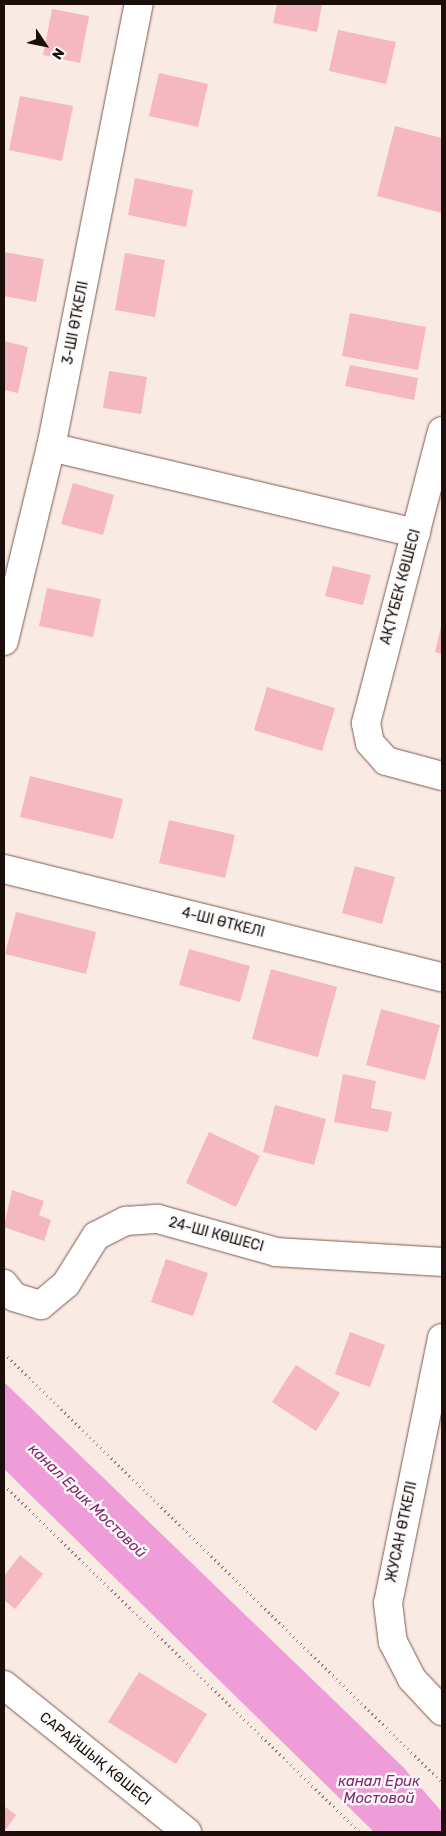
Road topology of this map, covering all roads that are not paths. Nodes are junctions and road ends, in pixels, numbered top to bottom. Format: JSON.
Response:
{"nodes":[{"id":1,"x":139,"y":4,"type":"edge"},
{"id":2,"x":442,"y":431,"type":"edge"},
{"id":3,"x":51,"y":447,"type":"junction"},
{"id":4,"x":416,"y":533,"type":"junction"},
{"id":5,"x":4,"y":641,"type":"edge"},
{"id":6,"x":442,"y":776,"type":"edge"},
{"id":7,"x":4,"y":869,"type":"edge"},
{"id":8,"x":442,"y":977,"type":"edge"},
{"id":9,"x":442,"y":1262,"type":"edge"},
{"id":10,"x":4,"y":1284,"type":"edge"},
{"id":11,"x":442,"y":1338,"type":"edge"},
{"id":12,"x":4,"y":1685,"type":"edge"},
{"id":13,"x":442,"y":1711,"type":"edge"},
{"id":14,"x":187,"y":1832,"type":"edge"}],
"edges":[{"from":1,"to":3,"type":"street","name":"3-ШI ӨТКЕЛI"},
{"from":2,"to":4,"type":"street","name":"АҚТҮБЕК КӨШЕСI"},
{"from":3,"to":4,"type":"street"},
{"from":3,"to":5,"type":"street","name":"3-ШI ӨТКЕЛI"},
{"from":4,"to":6,"type":"street","name":"АҚТҮБЕК КӨШЕСI"},
{"from":7,"to":8,"type":"street","name":"4-ШI ӨТКЕЛI"},
{"from":9,"to":10,"type":"street","name":"24-ШІ КӨШЕСI"},
{"from":11,"to":13,"type":"street","name":"ЖУСАН ӨТКЕЛІ"},
{"from":12,"to":14,"type":"street","name":"САРАЙШЫҚ КӨШЕСІ"}]}
